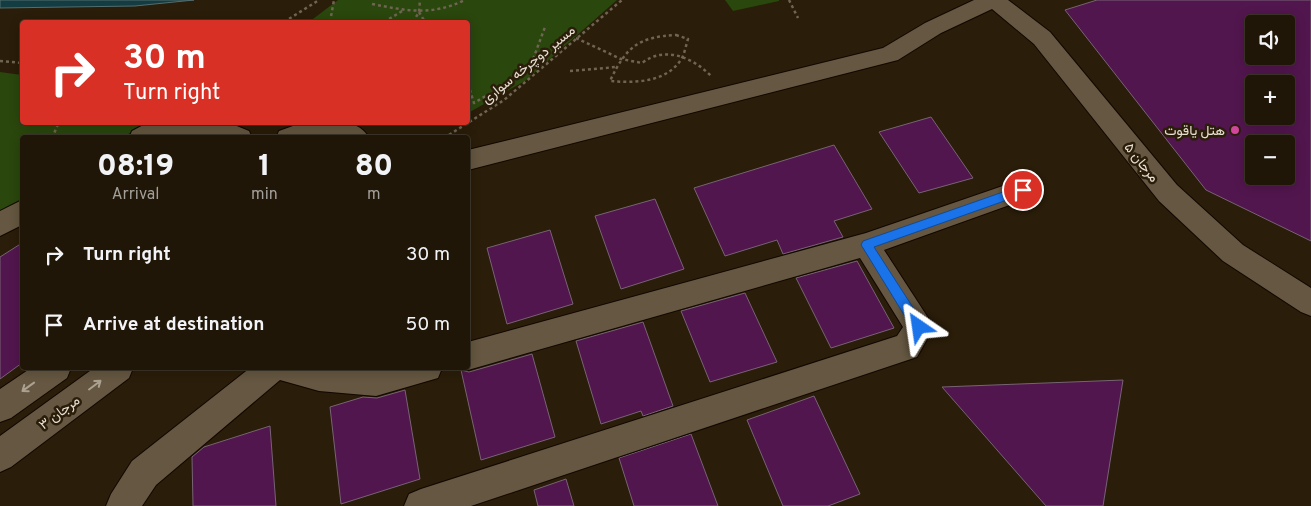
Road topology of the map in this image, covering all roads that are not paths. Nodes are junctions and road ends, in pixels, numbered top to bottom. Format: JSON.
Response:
{"nodes":[{"id":1,"x":993,"y":0,"type":"edge"},
{"id":2,"x":199,"y":125,"type":"edge"},
{"id":3,"x":208,"y":125,"type":"edge"},
{"id":4,"x":146,"y":134,"type":"edge"},
{"id":5,"x":232,"y":135,"type":"edge"},
{"id":6,"x":297,"y":135,"type":"edge"},
{"id":7,"x":351,"y":135,"type":"edge"},
{"id":8,"x":470,"y":159,"type":"edge"},
{"id":9,"x":1023,"y":190,"type":"dead end"},
{"id":10,"x":20,"y":212,"type":"edge"},
{"id":11,"x":0,"y":225,"type":"edge"},
{"id":12,"x":866,"y":245,"type":"junction"},
{"id":13,"x":1311,"y":303,"type":"edge"},
{"id":14,"x":470,"y":355,"type":"edge"},
{"id":15,"x":53,"y":370,"type":"edge"},
{"id":16,"x":115,"y":370,"type":"edge"},
{"id":17,"x":270,"y":370,"type":"edge"},
{"id":18,"x":293,"y":370,"type":"edge"},
{"id":19,"x":420,"y":370,"type":"edge"},
{"id":20,"x":0,"y":407,"type":"edge"},
{"id":21,"x":0,"y":456,"type":"edge"},
{"id":22,"x":123,"y":506,"type":"edge"},
{"id":23,"x":421,"y":506,"type":"edge"}],
"edges":[{"from":1,"to":8,"type":"street"},
{"from":1,"to":13,"type":"street","name":"مرجان ۵"},
{"from":2,"to":4,"type":"street"},
{"from":3,"to":5,"type":"street"},
{"from":6,"to":7,"type":"street"},
{"from":9,"to":12,"type":"street"},
{"from":10,"to":11,"type":"street"},
{"from":12,"to":14,"type":"street"},
{"from":12,"to":23,"type":"street"},
{"from":15,"to":20,"type":"street","one_way":true},
{"from":21,"to":16,"type":"street","name":"مرجان ۳","one_way":true},
{"from":17,"to":22,"type":"street"},
{"from":18,"to":19,"type":"street"}]}
